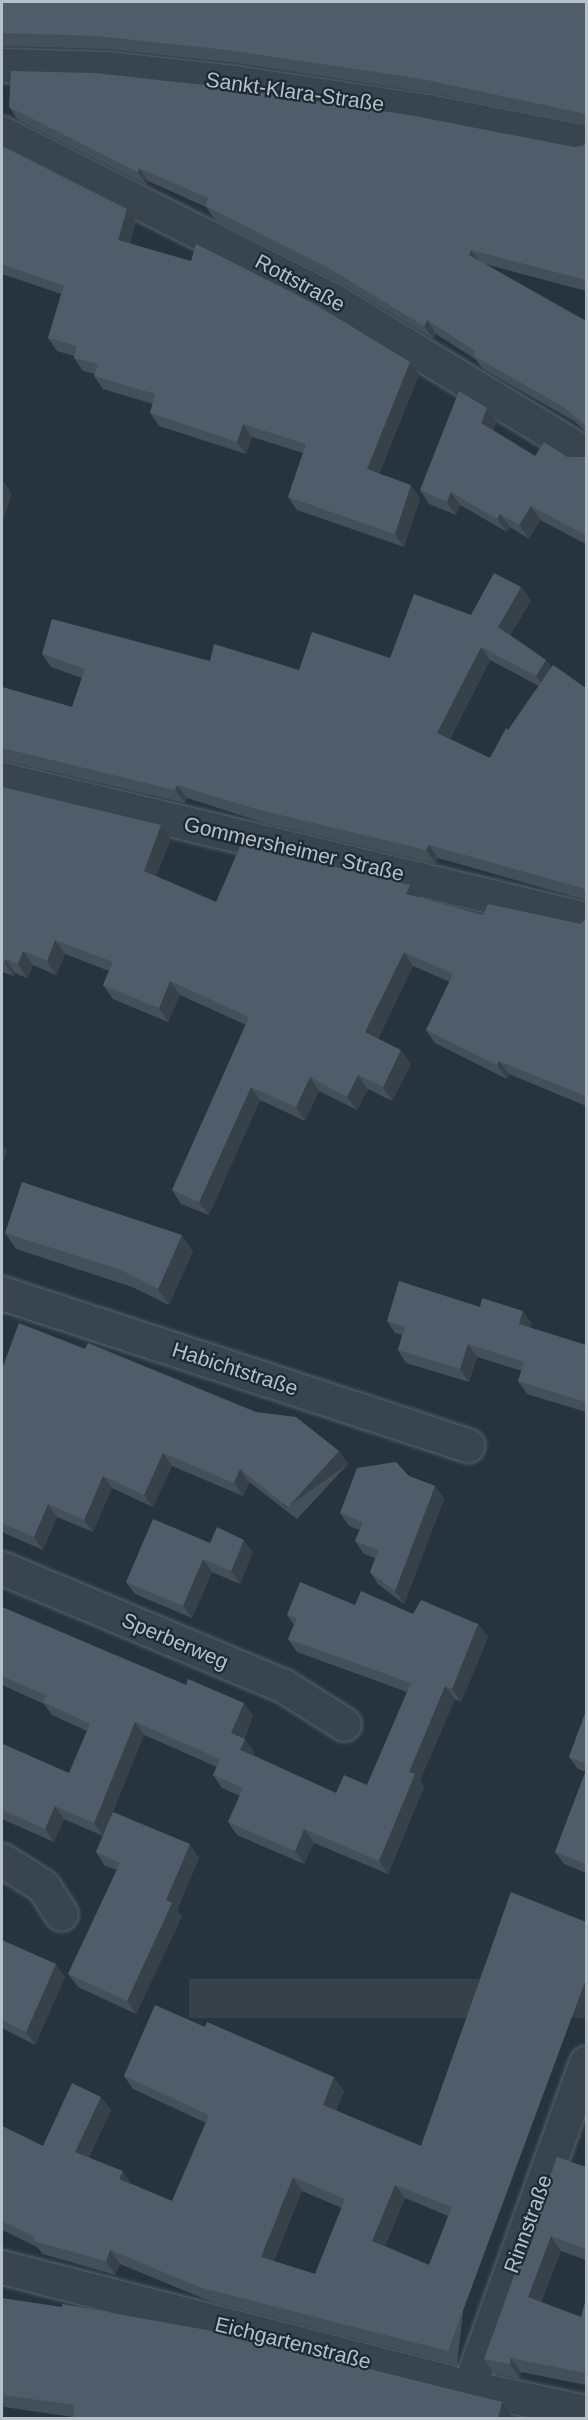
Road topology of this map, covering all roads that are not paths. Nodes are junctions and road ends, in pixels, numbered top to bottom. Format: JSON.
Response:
{"nodes":[{"id":1,"x":2,"y":65,"type":"edge"},
{"id":2,"x":2,"y":133,"type":"edge"},
{"id":3,"x":586,"y":142,"type":"edge"},
{"id":4,"x":586,"y":454,"type":"edge"},
{"id":5,"x":2,"y":778,"type":"edge"},
{"id":6,"x":586,"y":919,"type":"edge"},
{"id":7,"x":2,"y":1293,"type":"edge"},
{"id":8,"x":468,"y":1445,"type":"dead end"},
{"id":9,"x":2,"y":1568,"type":"edge"},
{"id":10,"x":344,"y":1724,"type":"dead end"},
{"id":11,"x":2,"y":1860,"type":"edge"},
{"id":12,"x":61,"y":1914,"type":"dead end"},
{"id":13,"x":586,"y":2062,"type":"edge"},
{"id":14,"x":2,"y":2267,"type":"edge"},
{"id":15,"x":469,"y":2387,"type":"junction"},
{"id":16,"x":544,"y":2411,"type":"edge"},
{"id":17,"x":586,"y":2412,"type":"edge"}],
"edges":[{"from":1,"to":3,"type":"street","name":"Sankt-Klara-Straße"},
{"from":2,"to":4,"type":"street","name":"Rottstraße"},
{"from":5,"to":6,"type":"street","name":"Gommersheimer Straße"},
{"from":7,"to":8,"type":"street","name":"Habichtstraße"},
{"from":9,"to":10,"type":"street","name":"Sperberweg"},
{"from":11,"to":12,"type":"street"},
{"from":13,"to":15,"type":"street","name":"Rinnstraße"},
{"from":14,"to":15,"type":"street","name":"Eichgartenstraße"},
{"from":15,"to":16,"type":"street","name":"Eichgartenstraße"},
{"from":16,"to":17,"type":"street","name":"Eichgartenstraße"}]}
